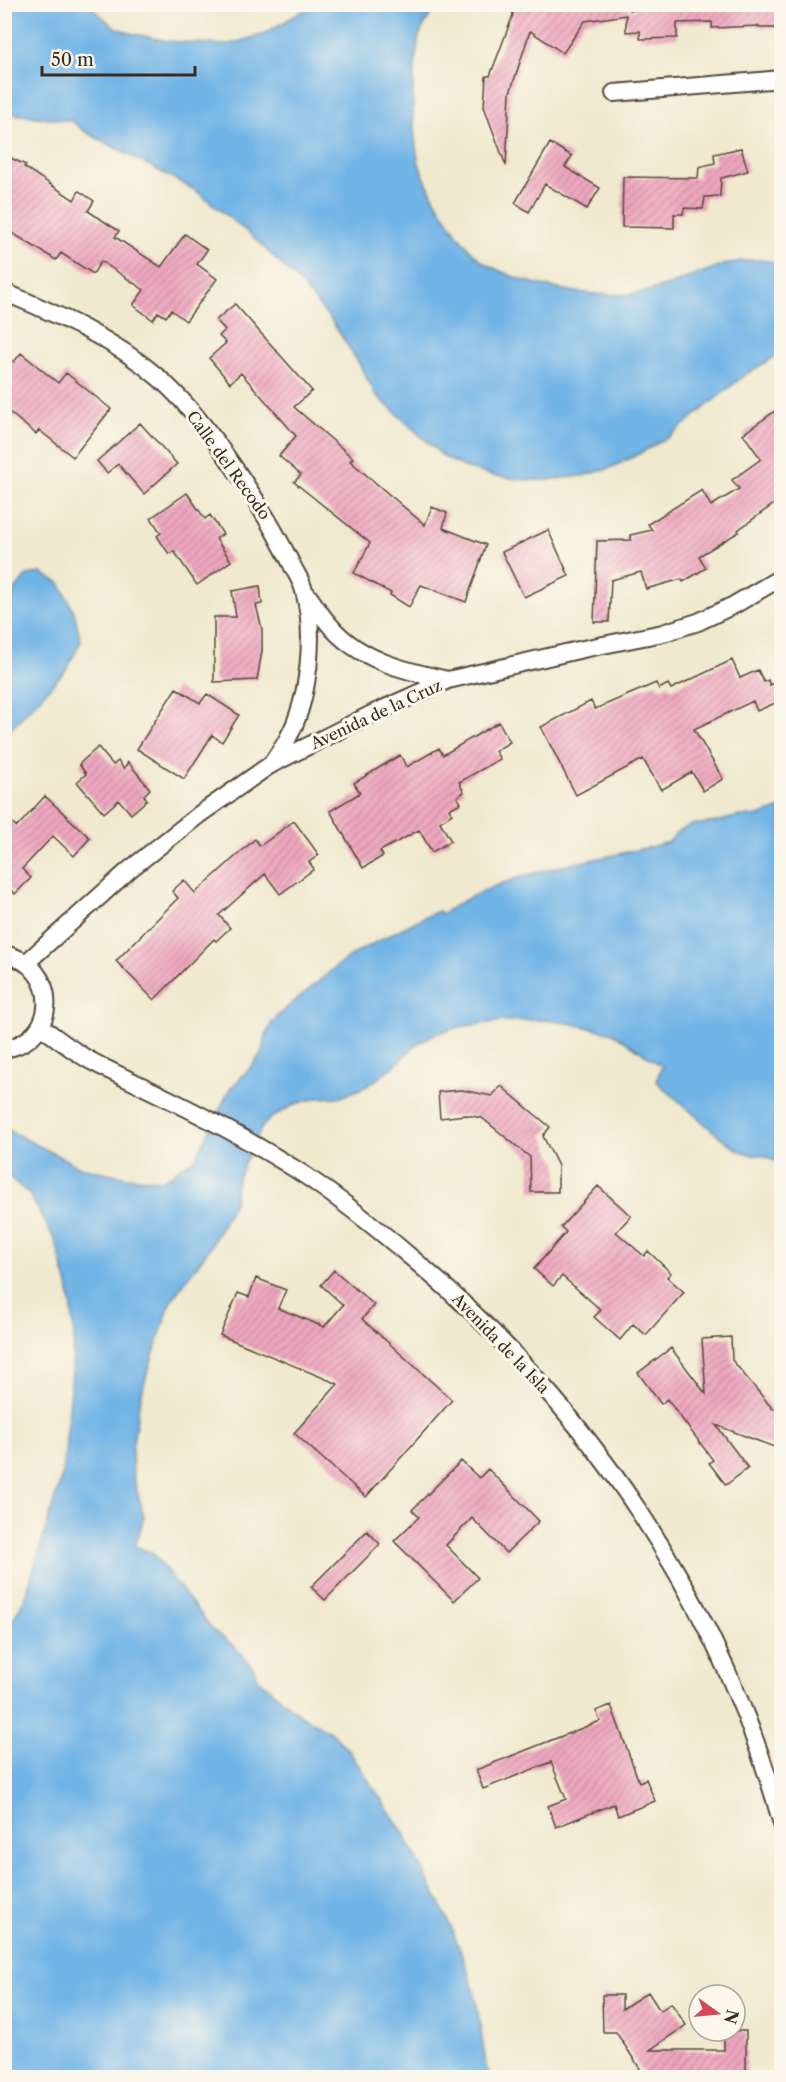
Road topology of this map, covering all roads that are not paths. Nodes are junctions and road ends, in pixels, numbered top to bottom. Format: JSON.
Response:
{"nodes":[{"id":1,"x":782,"y":79,"type":"edge"},
{"id":2,"x":614,"y":93,"type":"dead end"},
{"id":3,"x":4,"y":292,"type":"edge"},
{"id":4,"x":782,"y":577,"type":"edge"},
{"id":5,"x":304,"y":590,"type":"junction"},
{"id":6,"x":448,"y":680,"type":"junction"},
{"id":7,"x":270,"y":765,"type":"junction"},
{"id":8,"x":4,"y":954,"type":"edge"},
{"id":9,"x":27,"y":962,"type":"junction"},
{"id":10,"x":40,"y":1026,"type":"junction"},
{"id":11,"x":4,"y":1049,"type":"edge"},
{"id":12,"x":782,"y":1824,"type":"edge"}],
"edges":[{"from":1,"to":2,"type":"street"},
{"from":3,"to":5,"type":"street","name":"Calle del Recodo"},
{"from":4,"to":6,"type":"street","name":"Avenida de la Cruz"},
{"from":5,"to":6,"type":"street","name":"Calle del Recodo"},
{"from":5,"to":7,"type":"street","name":"Calle del Recodo"},
{"from":6,"to":7,"type":"street","name":"Avenida de la Cruz"},
{"from":7,"to":9,"type":"street","name":"Avenida de la Cruz"},
{"from":8,"to":9,"type":"street"},
{"from":9,"to":10,"type":"street"},
{"from":10,"to":11,"type":"street"},
{"from":10,"to":12,"type":"street","name":"Avenida de la Isla"}]}
